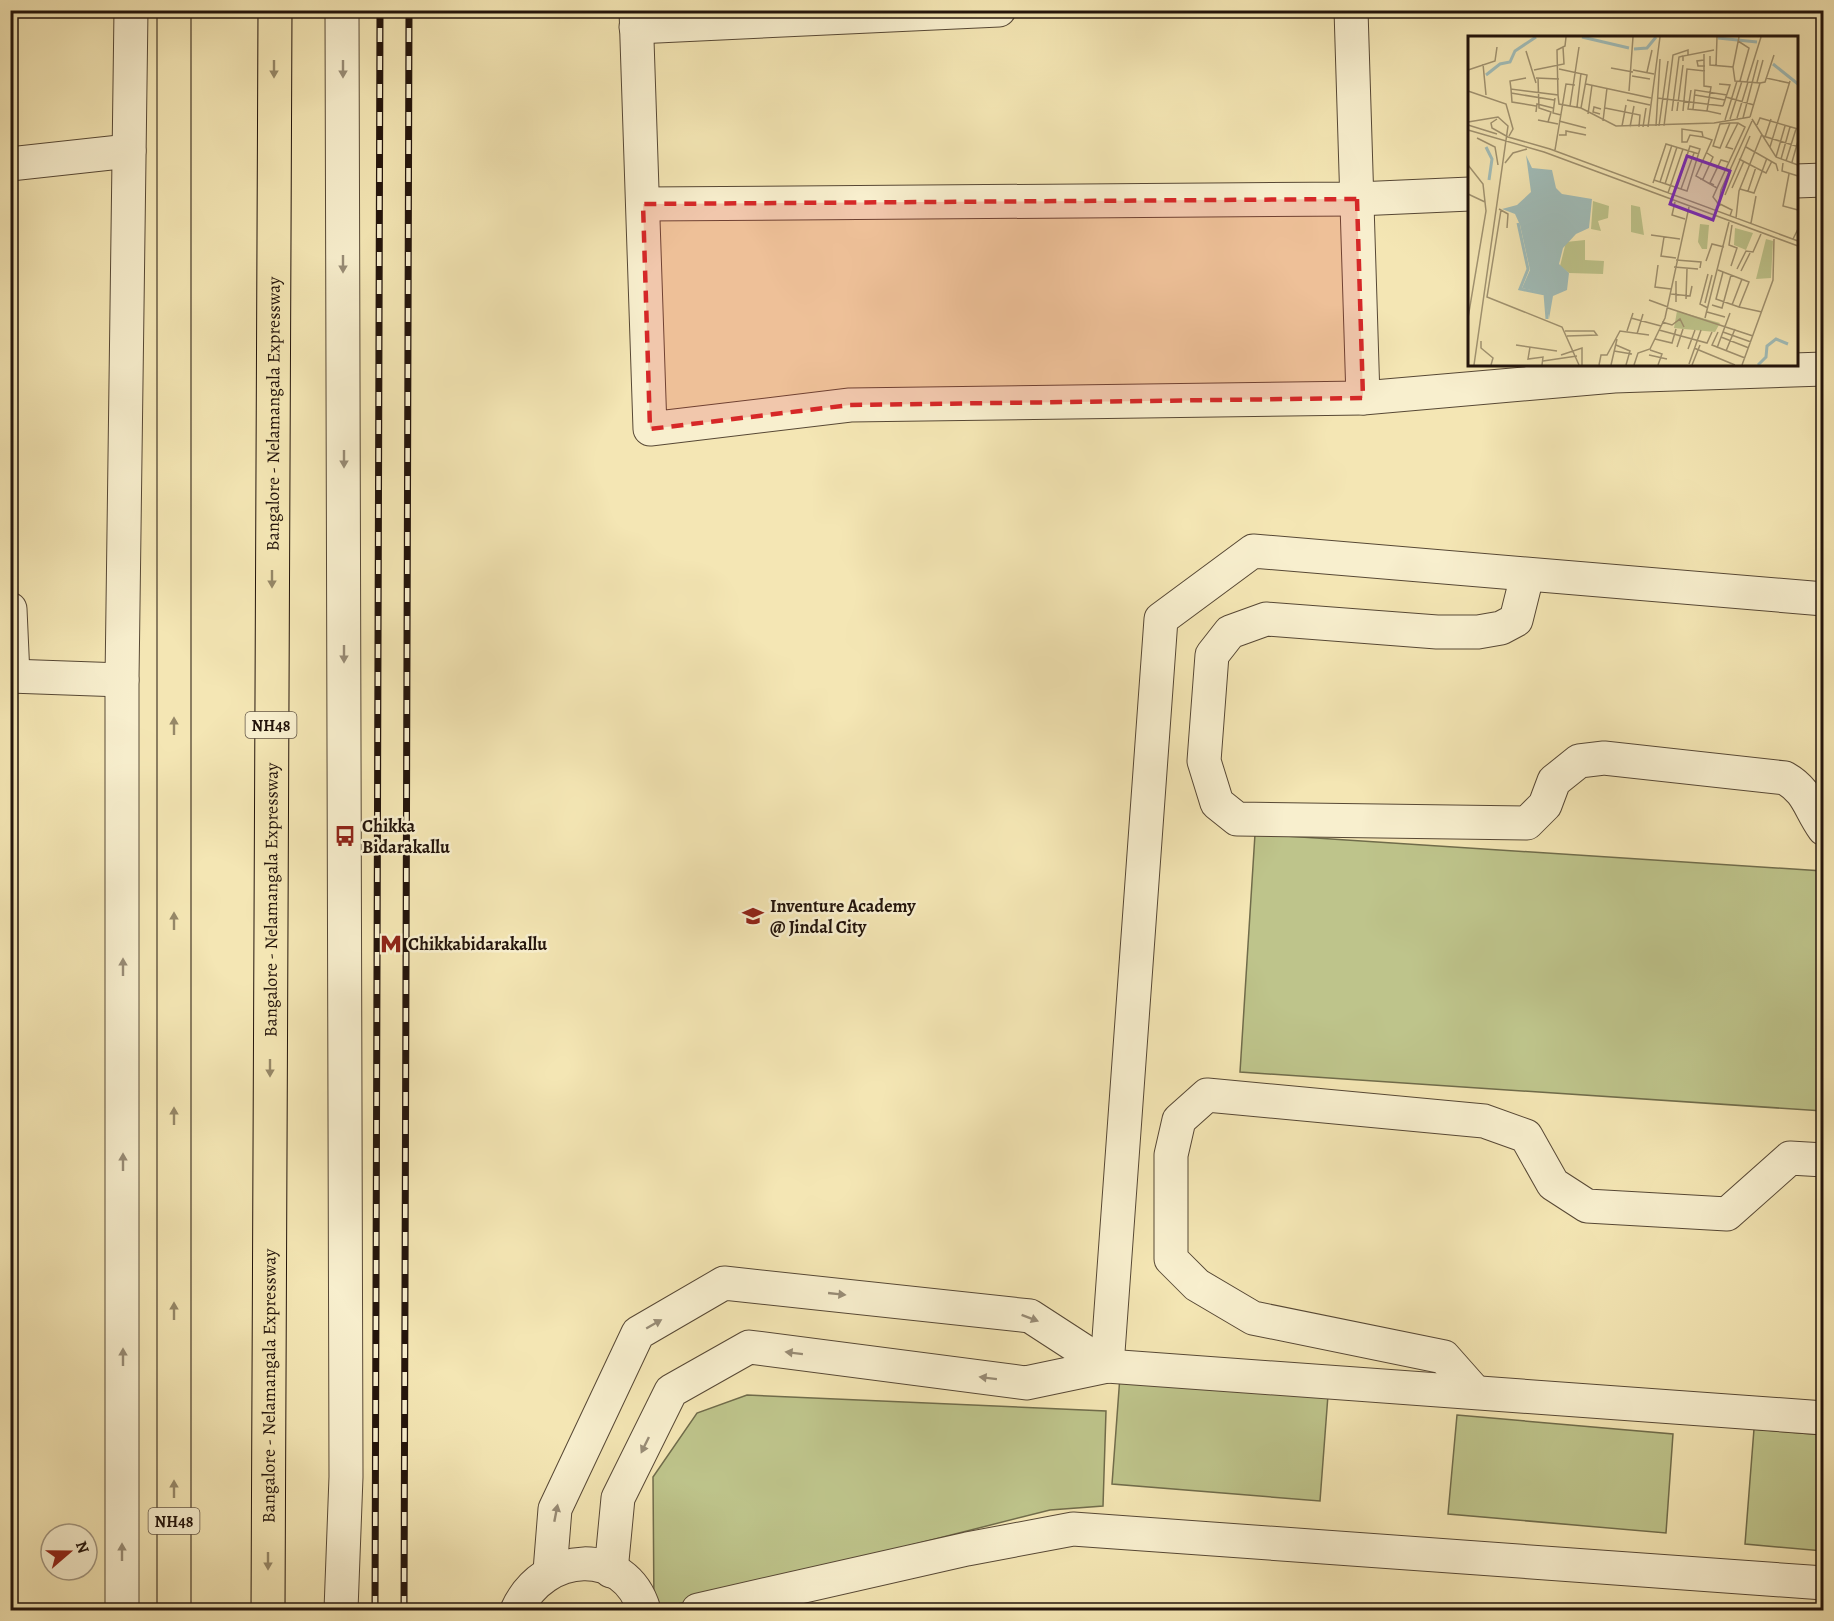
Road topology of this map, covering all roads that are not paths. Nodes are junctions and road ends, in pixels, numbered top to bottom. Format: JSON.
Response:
{"nodes":[{"id":1,"x":130,"y":10,"type":"edge"},
{"id":2,"x":174,"y":10,"type":"edge"},
{"id":3,"x":275,"y":10,"type":"edge"},
{"id":4,"x":342,"y":10,"type":"edge"},
{"id":5,"x":999,"y":10,"type":"edge"},
{"id":6,"x":1351,"y":10,"type":"edge"},
{"id":7,"x":636,"y":19,"type":"edge"},
{"id":8,"x":129,"y":151,"type":"junction"},
{"id":9,"x":10,"y":164,"type":"edge"},
{"id":10,"x":1824,"y":180,"type":"edge"},
{"id":11,"x":1798,"y":181,"type":"edge"},
{"id":12,"x":1468,"y":194,"type":"edge"},
{"id":13,"x":1356,"y":199,"type":"junction"},
{"id":14,"x":643,"y":204,"type":"junction"},
{"id":15,"x":1824,"y":369,"type":"edge"},
{"id":16,"x":1363,"y":398,"type":"junction"},
{"id":17,"x":1527,"y":576,"type":"junction"},
{"id":18,"x":1824,"y":599,"type":"edge"},
{"id":19,"x":10,"y":609,"type":"edge"},
{"id":20,"x":12,"y":676,"type":"edge"},
{"id":21,"x":122,"y":680,"type":"junction"},
{"id":22,"x":1824,"y":829,"type":"edge"},
{"id":23,"x":1824,"y":1160,"type":"edge"},
{"id":24,"x":1107,"y":1366,"type":"junction"},
{"id":25,"x":1474,"y":1392,"type":"junction"},
{"id":26,"x":1824,"y":1418,"type":"edge"},
{"id":27,"x":550,"y":1571,"type":"junction"},
{"id":28,"x":611,"y":1571,"type":"junction"},
{"id":29,"x":1824,"y":1583,"type":"edge"},
{"id":30,"x":122,"y":1611,"type":"edge"},
{"id":31,"x":174,"y":1611,"type":"edge"},
{"id":32,"x":268,"y":1611,"type":"edge"},
{"id":33,"x":341,"y":1611,"type":"edge"},
{"id":34,"x":517,"y":1611,"type":"edge"},
{"id":35,"x":644,"y":1611,"type":"edge"},
{"id":36,"x":698,"y":1611,"type":"edge"}],
"edges":[{"from":1,"to":8,"type":"street"},
{"from":31,"to":2,"type":"highway","number":"NH48","one_way":true},
{"from":3,"to":32,"type":"highway","name":"Bangalore - Nelamangala Expressway","number":"NH48","one_way":true},
{"from":4,"to":33,"type":"street","one_way":true},
{"from":5,"to":7,"type":"street"},
{"from":6,"to":13,"type":"street"},
{"from":7,"to":14,"type":"street"},
{"from":8,"to":9,"type":"street"},
{"from":8,"to":21,"type":"street"},
{"from":10,"to":11,"type":"street"},
{"from":12,"to":13,"type":"street"},
{"from":13,"to":14,"type":"street"},
{"from":13,"to":16,"type":"street"},
{"from":14,"to":16,"type":"street"},
{"from":15,"to":16,"type":"street"},
{"from":17,"to":18,"type":"street"},
{"from":17,"to":22,"type":"street"},
{"from":17,"to":24,"type":"street"},
{"from":19,"to":20,"type":"street"},
{"from":20,"to":21,"type":"street"},
{"from":30,"to":21,"type":"street","one_way":true},
{"from":23,"to":25,"type":"street"},
{"from":24,"to":25,"type":"street"},
{"from":27,"to":24,"type":"street","one_way":true},
{"from":24,"to":28,"type":"street","one_way":true},
{"from":25,"to":26,"type":"street"},
{"from":27,"to":28,"type":"street"},
{"from":27,"to":34,"type":"street"},
{"from":28,"to":35,"type":"street"},
{"from":29,"to":36,"type":"street"}]}
